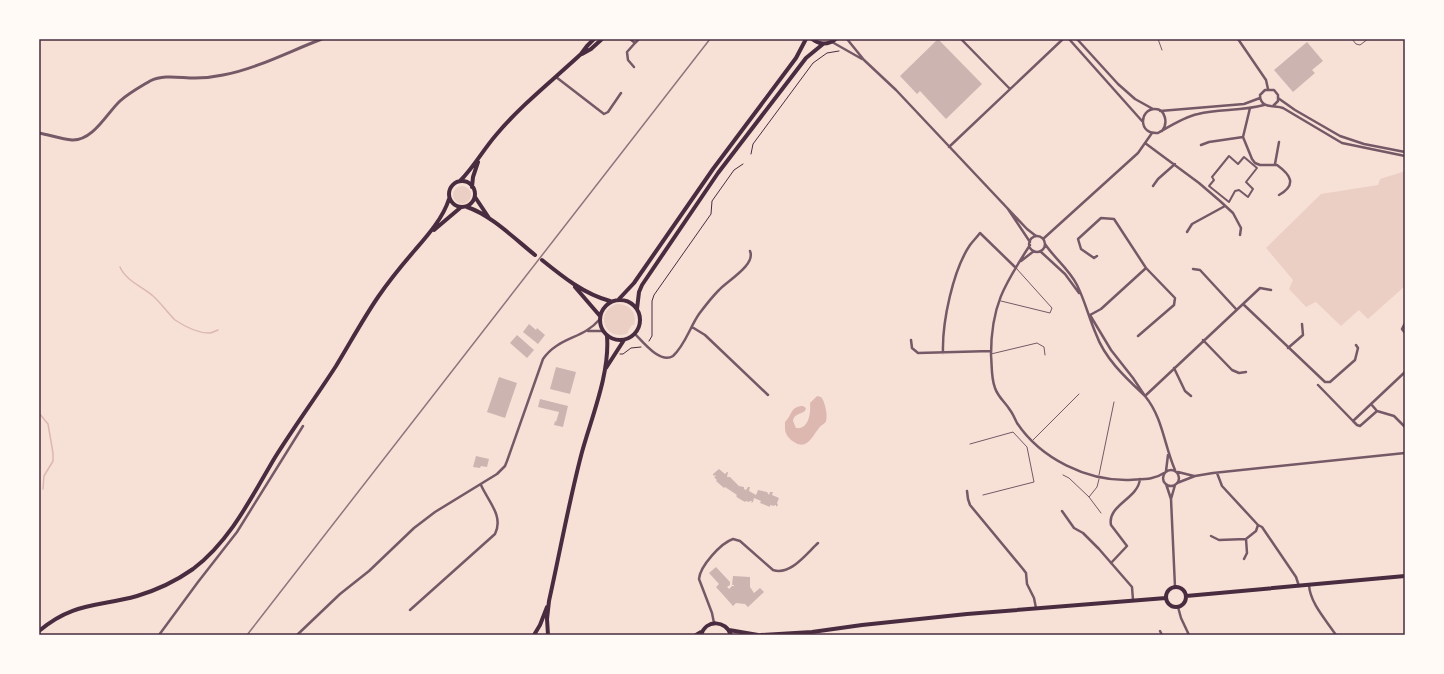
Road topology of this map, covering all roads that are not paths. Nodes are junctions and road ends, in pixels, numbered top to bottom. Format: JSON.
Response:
{"nodes":[{"id":1,"x":322,"y":39,"type":"edge"},
{"id":2,"x":594,"y":39,"type":"edge"},
{"id":3,"x":602,"y":39,"type":"edge"},
{"id":4,"x":630,"y":39,"type":"edge"},
{"id":5,"x":639,"y":39,"type":"edge"},
{"id":6,"x":806,"y":39,"type":"edge"},
{"id":7,"x":812,"y":39,"type":"edge"},
{"id":8,"x":847,"y":39,"type":"edge"},
{"id":9,"x":960,"y":39,"type":"edge"},
{"id":10,"x":1063,"y":39,"type":"edge"},
{"id":11,"x":1069,"y":39,"type":"edge"},
{"id":12,"x":1077,"y":39,"type":"edge"},
{"id":13,"x":1158,"y":39,"type":"edge"},
{"id":14,"x":1238,"y":39,"type":"edge"},
{"id":15,"x":1352,"y":39,"type":"edge"},
{"id":16,"x":1368,"y":39,"type":"edge"},
{"id":17,"x":834,"y":40,"type":"edge"},
{"id":18,"x":635,"y":43,"type":"junction"},
{"id":19,"x":823,"y":44,"type":"junction"},
{"id":20,"x":1162,"y":50,"type":"dead end"},
{"id":21,"x":581,"y":54,"type":"junction"},
{"id":22,"x":864,"y":60,"type":"junction"},
{"id":23,"x":634,"y":67,"type":"dead end"},
{"id":24,"x":556,"y":77,"type":"junction"},
{"id":25,"x":1010,"y":89,"type":"junction"},
{"id":26,"x":1268,"y":89,"type":"junction"},
{"id":27,"x":621,"y":93,"type":"dead end"},
{"id":28,"x":1260,"y":98,"type":"junction"},
{"id":29,"x":1278,"y":98,"type":"junction"},
{"id":30,"x":1264,"y":105,"type":"junction"},
{"id":31,"x":1273,"y":106,"type":"junction"},
{"id":32,"x":1250,"y":108,"type":"junction"},
{"id":33,"x":1154,"y":109,"type":"junction"},
{"id":34,"x":1160,"y":111,"type":"junction"},
{"id":35,"x":1142,"y":121,"type":"junction"},
{"id":36,"x":1162,"y":131,"type":"junction"},
{"id":37,"x":39,"y":133,"type":"edge"},
{"id":38,"x":1152,"y":133,"type":"junction"},
{"id":39,"x":1243,"y":137,"type":"junction"},
{"id":40,"x":1279,"y":142,"type":"dead end"},
{"id":41,"x":1145,"y":144,"type":"junction"},
{"id":42,"x":1201,"y":145,"type":"dead end"},
{"id":43,"x":950,"y":147,"type":"junction"},
{"id":44,"x":1405,"y":152,"type":"edge"},
{"id":45,"x":1405,"y":156,"type":"edge"},
{"id":46,"x":480,"y":158,"type":"junction"},
{"id":47,"x":1175,"y":164,"type":"junction"},
{"id":48,"x":1275,"y":164,"type":"junction"},
{"id":49,"x":1212,"y":177,"type":"joint"},
{"id":50,"x":460,"y":181,"type":"junction"},
{"id":51,"x":1153,"y":186,"type":"dead end"},
{"id":52,"x":472,"y":187,"type":"junction"},
{"id":53,"x":1279,"y":195,"type":"dead end"},
{"id":54,"x":475,"y":197,"type":"junction"},
{"id":55,"x":449,"y":199,"type":"junction"},
{"id":56,"x":1005,"y":206,"type":"junction"},
{"id":57,"x":1225,"y":206,"type":"junction"},
{"id":58,"x":467,"y":207,"type":"junction"},
{"id":59,"x":460,"y":208,"type":"junction"},
{"id":60,"x":491,"y":220,"type":"junction"},
{"id":61,"x":1187,"y":232,"type":"dead end"},
{"id":62,"x":429,"y":234,"type":"junction"},
{"id":63,"x":1240,"y":234,"type":"dead end"},
{"id":64,"x":1036,"y":236,"type":"junction"},
{"id":65,"x":1043,"y":239,"type":"junction"},
{"id":66,"x":1030,"y":244,"type":"junction"},
{"id":67,"x":1045,"y":244,"type":"junction"},
{"id":68,"x":750,"y":251,"type":"dead end"},
{"id":69,"x":1034,"y":251,"type":"junction"},
{"id":70,"x":1040,"y":251,"type":"junction"},
{"id":71,"x":535,"y":254,"type":"dead end"},
{"id":72,"x":1097,"y":256,"type":"dead end"},
{"id":73,"x":542,"y":260,"type":"dead end"},
{"id":74,"x":1019,"y":263,"type":"junction"},
{"id":75,"x":1016,"y":268,"type":"junction"},
{"id":76,"x":1146,"y":268,"type":"junction"},
{"id":77,"x":1193,"y":269,"type":"dead end"},
{"id":78,"x":571,"y":283,"type":"junction"},
{"id":79,"x":1271,"y":290,"type":"dead end"},
{"id":80,"x":1082,"y":296,"type":"junction"},
{"id":81,"x":619,"y":299,"type":"junction"},
{"id":82,"x":998,"y":300,"type":"junction"},
{"id":83,"x":610,"y":302,"type":"junction"},
{"id":84,"x":1243,"y":304,"type":"junction"},
{"id":85,"x":637,"y":309,"type":"junction"},
{"id":86,"x":1236,"y":309,"type":"junction"},
{"id":87,"x":1090,"y":315,"type":"junction"},
{"id":88,"x":599,"y":318,"type":"junction"},
{"id":89,"x":1405,"y":323,"type":"edge"},
{"id":90,"x":1302,"y":324,"type":"dead end"},
{"id":91,"x":692,"y":327,"type":"junction"},
{"id":92,"x":588,"y":331,"type":"junction"},
{"id":93,"x":602,"y":331,"type":"junction"},
{"id":94,"x":1405,"y":333,"type":"edge"},
{"id":95,"x":634,"y":334,"type":"junction"},
{"id":96,"x":607,"y":336,"type":"junction"},
{"id":97,"x":1138,"y":336,"type":"dead end"},
{"id":98,"x":624,"y":340,"type":"junction"},
{"id":99,"x":911,"y":340,"type":"dead end"},
{"id":100,"x":1203,"y":340,"type":"junction"},
{"id":101,"x":1356,"y":345,"type":"dead end"},
{"id":102,"x":1288,"y":348,"type":"junction"},
{"id":103,"x":991,"y":352,"type":"junction"},
{"id":104,"x":943,"y":353,"type":"junction"},
{"id":105,"x":1045,"y":355,"type":"dead end"},
{"id":106,"x":1174,"y":368,"type":"junction"},
{"id":107,"x":605,"y":370,"type":"junction"},
{"id":108,"x":1246,"y":372,"type":"dead end"},
{"id":109,"x":1405,"y":372,"type":"edge"},
{"id":110,"x":1318,"y":385,"type":"dead end"},
{"id":111,"x":1079,"y":394,"type":"dead end"},
{"id":112,"x":768,"y":395,"type":"dead end"},
{"id":113,"x":1145,"y":396,"type":"junction"},
{"id":114,"x":1191,"y":396,"type":"dead end"},
{"id":115,"x":1114,"y":402,"type":"dead end"},
{"id":116,"x":1371,"y":404,"type":"junction"},
{"id":117,"x":1377,"y":411,"type":"junction"},
{"id":118,"x":1353,"y":421,"type":"junction"},
{"id":119,"x":303,"y":426,"type":"dead end"},
{"id":120,"x":1405,"y":428,"type":"edge"},
{"id":121,"x":1032,"y":440,"type":"junction"},
{"id":122,"x":970,"y":444,"type":"dead end"},
{"id":123,"x":1168,"y":452,"type":"junction"},
{"id":124,"x":1405,"y":453,"type":"edge"},
{"id":125,"x":1176,"y":471,"type":"junction"},
{"id":126,"x":1165,"y":472,"type":"junction"},
{"id":127,"x":1217,"y":473,"type":"junction"},
{"id":128,"x":1064,"y":475,"type":"dead end"},
{"id":129,"x":1195,"y":476,"type":"junction"},
{"id":130,"x":1099,"y":477,"type":"junction"},
{"id":131,"x":1156,"y":478,"type":"junction"},
{"id":132,"x":1140,"y":479,"type":"junction"},
{"id":133,"x":1165,"y":483,"type":"junction"},
{"id":134,"x":1176,"y":484,"type":"junction"},
{"id":135,"x":480,"y":485,"type":"junction"},
{"id":136,"x":967,"y":491,"type":"dead end"},
{"id":137,"x":983,"y":495,"type":"dead end"},
{"id":138,"x":1089,"y":497,"type":"junction"},
{"id":139,"x":1171,"y":499,"type":"junction"},
{"id":140,"x":1062,"y":511,"type":"dead end"},
{"id":141,"x":1101,"y":513,"type":"dead end"},
{"id":142,"x":1258,"y":525,"type":"junction"},
{"id":143,"x":1211,"y":536,"type":"dead end"},
{"id":144,"x":1246,"y":539,"type":"junction"},
{"id":145,"x":818,"y":543,"type":"dead end"},
{"id":146,"x":1244,"y":559,"type":"dead end"},
{"id":147,"x":1111,"y":563,"type":"junction"},
{"id":148,"x":1405,"y":576,"type":"edge"},
{"id":149,"x":1309,"y":585,"type":"junction"},
{"id":150,"x":1299,"y":586,"type":"junction"},
{"id":151,"x":1175,"y":587,"type":"junction"},
{"id":152,"x":1186,"y":596,"type":"junction"},
{"id":153,"x":1166,"y":598,"type":"junction"},
{"id":154,"x":1133,"y":600,"type":"junction"},
{"id":155,"x":549,"y":601,"type":"junction"},
{"id":156,"x":1178,"y":607,"type":"junction"},
{"id":157,"x":1036,"y":608,"type":"junction"},
{"id":158,"x":410,"y":610,"type":"dead end"},
{"id":159,"x":714,"y":623,"type":"junction"},
{"id":160,"x":39,"y":630,"type":"edge"},
{"id":161,"x":729,"y":630,"type":"junction"},
{"id":162,"x":1160,"y":632,"type":"dead end"},
{"id":163,"x":701,"y":634,"type":"edge"},
{"id":164,"x":159,"y":635,"type":"edge"},
{"id":165,"x":297,"y":635,"type":"edge"},
{"id":166,"x":534,"y":635,"type":"edge"},
{"id":167,"x":548,"y":635,"type":"edge"},
{"id":168,"x":696,"y":635,"type":"edge"},
{"id":169,"x":731,"y":635,"type":"edge"},
{"id":170,"x":759,"y":635,"type":"edge"},
{"id":171,"x":1162,"y":635,"type":"edge"},
{"id":172,"x":1189,"y":635,"type":"edge"},
{"id":173,"x":1336,"y":635,"type":"edge"}],
"edges":[{"from":1,"to":37,"type":"street"},
{"from":2,"to":21,"type":"main road"},
{"from":3,"to":21,"type":"main road"},
{"from":4,"to":18,"type":"street"},
{"from":5,"to":18,"type":"street"},
{"from":6,"to":81,"type":"main road"},
{"from":7,"to":19,"type":"main road"},
{"from":8,"to":22,"type":"street"},
{"from":9,"to":25,"type":"street"},
{"from":10,"to":25,"type":"street"},
{"from":11,"to":35,"type":"street"},
{"from":12,"to":33,"type":"street"},
{"from":13,"to":20,"type":"lane"},
{"from":14,"to":26,"type":"street"},
{"from":15,"to":16,"type":"lane"},
{"from":17,"to":19,"type":"main road"},
{"from":17,"to":22,"type":"street"},
{"from":18,"to":23,"type":"street"},
{"from":19,"to":85,"type":"main road"},
{"from":21,"to":24,"type":"main road"},
{"from":22,"to":43,"type":"street"},
{"from":24,"to":27,"type":"street"},
{"from":24,"to":46,"type":"main road"},
{"from":25,"to":43,"type":"street"},
{"from":26,"to":28,"type":"street"},
{"from":26,"to":29,"type":"street"},
{"from":28,"to":30,"type":"street"},
{"from":28,"to":34,"type":"street"},
{"from":29,"to":31,"type":"street"},
{"from":29,"to":44,"type":"street"},
{"from":30,"to":31,"type":"street"},
{"from":30,"to":32,"type":"street"},
{"from":31,"to":45,"type":"street"},
{"from":32,"to":36,"type":"street"},
{"from":32,"to":39,"type":"street"},
{"from":33,"to":34,"type":"street"},
{"from":33,"to":35,"type":"street"},
{"from":34,"to":36,"type":"street"},
{"from":35,"to":38,"type":"street"},
{"from":36,"to":38,"type":"street"},
{"from":38,"to":41,"type":"street"},
{"from":39,"to":42,"type":"street"},
{"from":39,"to":48,"type":"street"},
{"from":40,"to":48,"type":"street"},
{"from":41,"to":47,"type":"street"},
{"from":41,"to":65,"type":"street"},
{"from":43,"to":56,"type":"street"},
{"from":46,"to":50,"type":"main road"},
{"from":46,"to":52,"type":"main road"},
{"from":47,"to":51,"type":"street"},
{"from":47,"to":57,"type":"street"},
{"from":48,"to":53,"type":"street"},
{"from":49,"to":49,"type":"street"},
{"from":50,"to":52,"type":"main road"},
{"from":50,"to":55,"type":"main road"},
{"from":52,"to":54,"type":"main road"},
{"from":54,"to":58,"type":"main road"},
{"from":54,"to":60,"type":"main road"},
{"from":55,"to":59,"type":"main road"},
{"from":55,"to":62,"type":"main road"},
{"from":56,"to":64,"type":"street"},
{"from":56,"to":66,"type":"street"},
{"from":57,"to":61,"type":"street"},
{"from":57,"to":63,"type":"street"},
{"from":58,"to":59,"type":"main road"},
{"from":58,"to":60,"type":"main road"},
{"from":59,"to":62,"type":"main road"},
{"from":60,"to":71,"type":"main road"},
{"from":62,"to":160,"type":"main road"},
{"from":64,"to":65,"type":"street"},
{"from":64,"to":66,"type":"street"},
{"from":65,"to":67,"type":"street"},
{"from":66,"to":69,"type":"street"},
{"from":66,"to":74,"type":"street"},
{"from":67,"to":70,"type":"street"},
{"from":67,"to":80,"type":"street"},
{"from":68,"to":91,"type":"street"},
{"from":69,"to":70,"type":"street"},
{"from":69,"to":74,"type":"street"},
{"from":70,"to":80,"type":"street"},
{"from":72,"to":76,"type":"street"},
{"from":73,"to":78,"type":"main road"},
{"from":74,"to":75,"type":"street"},
{"from":75,"to":82,"type":"street"},
{"from":75,"to":82,"type":"lane"},
{"from":75,"to":104,"type":"street"},
{"from":76,"to":87,"type":"street"},
{"from":76,"to":97,"type":"street"},
{"from":77,"to":86,"type":"street"},
{"from":78,"to":83,"type":"main road"},
{"from":78,"to":88,"type":"main road"},
{"from":79,"to":84,"type":"street"},
{"from":80,"to":87,"type":"street"},
{"from":81,"to":83,"type":"main road"},
{"from":81,"to":85,"type":"main road"},
{"from":82,"to":103,"type":"street"},
{"from":83,"to":88,"type":"main road"},
{"from":84,"to":86,"type":"street"},
{"from":84,"to":102,"type":"street"},
{"from":85,"to":95,"type":"main road"},
{"from":86,"to":100,"type":"street"},
{"from":87,"to":113,"type":"street"},
{"from":87,"to":113,"type":"street"},
{"from":88,"to":92,"type":"street"},
{"from":88,"to":93,"type":"main road"},
{"from":89,"to":94,"type":"street"},
{"from":90,"to":102,"type":"street"},
{"from":91,"to":95,"type":"street"},
{"from":91,"to":112,"type":"street"},
{"from":92,"to":93,"type":"street"},
{"from":92,"to":135,"type":"street"},
{"from":93,"to":96,"type":"main road"},
{"from":95,"to":98,"type":"main road"},
{"from":96,"to":98,"type":"main road"},
{"from":96,"to":107,"type":"main road"},
{"from":98,"to":107,"type":"main road"},
{"from":99,"to":104,"type":"street"},
{"from":100,"to":106,"type":"street"},
{"from":100,"to":108,"type":"street"},
{"from":101,"to":102,"type":"street"},
{"from":103,"to":104,"type":"street"},
{"from":103,"to":105,"type":"lane"},
{"from":103,"to":121,"type":"street"},
{"from":106,"to":113,"type":"street"},
{"from":106,"to":114,"type":"street"},
{"from":107,"to":155,"type":"main road"},
{"from":109,"to":116,"type":"street"},
{"from":110,"to":118,"type":"street"},
{"from":111,"to":121,"type":"lane"},
{"from":113,"to":123,"type":"street"},
{"from":115,"to":130,"type":"lane"},
{"from":116,"to":117,"type":"street"},
{"from":116,"to":118,"type":"street"},
{"from":117,"to":118,"type":"street"},
{"from":117,"to":120,"type":"street"},
{"from":119,"to":164,"type":"street"},
{"from":121,"to":130,"type":"street"},
{"from":122,"to":137,"type":"lane"},
{"from":123,"to":125,"type":"street"},
{"from":123,"to":126,"type":"street"},
{"from":124,"to":127,"type":"street"},
{"from":125,"to":126,"type":"street"},
{"from":125,"to":129,"type":"street"},
{"from":125,"to":134,"type":"street"},
{"from":126,"to":131,"type":"street"},
{"from":126,"to":133,"type":"street"},
{"from":127,"to":129,"type":"street"},
{"from":127,"to":142,"type":"street"},
{"from":128,"to":138,"type":"lane"},
{"from":129,"to":134,"type":"street"},
{"from":130,"to":132,"type":"street"},
{"from":130,"to":138,"type":"lane"},
{"from":131,"to":132,"type":"street"},
{"from":131,"to":133,"type":"street"},
{"from":132,"to":147,"type":"street"},
{"from":133,"to":134,"type":"street"},
{"from":133,"to":139,"type":"street"},
{"from":134,"to":139,"type":"street"},
{"from":135,"to":158,"type":"street"},
{"from":135,"to":165,"type":"street"},
{"from":136,"to":157,"type":"street"},
{"from":138,"to":141,"type":"lane"},
{"from":139,"to":151,"type":"street"},
{"from":140,"to":147,"type":"street"},
{"from":142,"to":144,"type":"street"},
{"from":142,"to":150,"type":"street"},
{"from":143,"to":144,"type":"street"},
{"from":144,"to":146,"type":"street"},
{"from":145,"to":159,"type":"street"},
{"from":147,"to":154,"type":"street"},
{"from":148,"to":149,"type":"main road"},
{"from":149,"to":150,"type":"main road"},
{"from":149,"to":173,"type":"street"},
{"from":150,"to":152,"type":"main road"},
{"from":151,"to":152,"type":"main road"},
{"from":151,"to":153,"type":"main road"},
{"from":152,"to":156,"type":"main road"},
{"from":153,"to":154,"type":"main road"},
{"from":153,"to":156,"type":"main road"},
{"from":154,"to":157,"type":"main road"},
{"from":155,"to":166,"type":"main road"},
{"from":155,"to":167,"type":"main road"},
{"from":156,"to":172,"type":"street"},
{"from":157,"to":170,"type":"main road"},
{"from":159,"to":161,"type":"main road"},
{"from":159,"to":163,"type":"main road"},
{"from":161,"to":169,"type":"main road"},
{"from":161,"to":170,"type":"main road"},
{"from":162,"to":171,"type":"street"},
{"from":163,"to":168,"type":"main road"}]}
